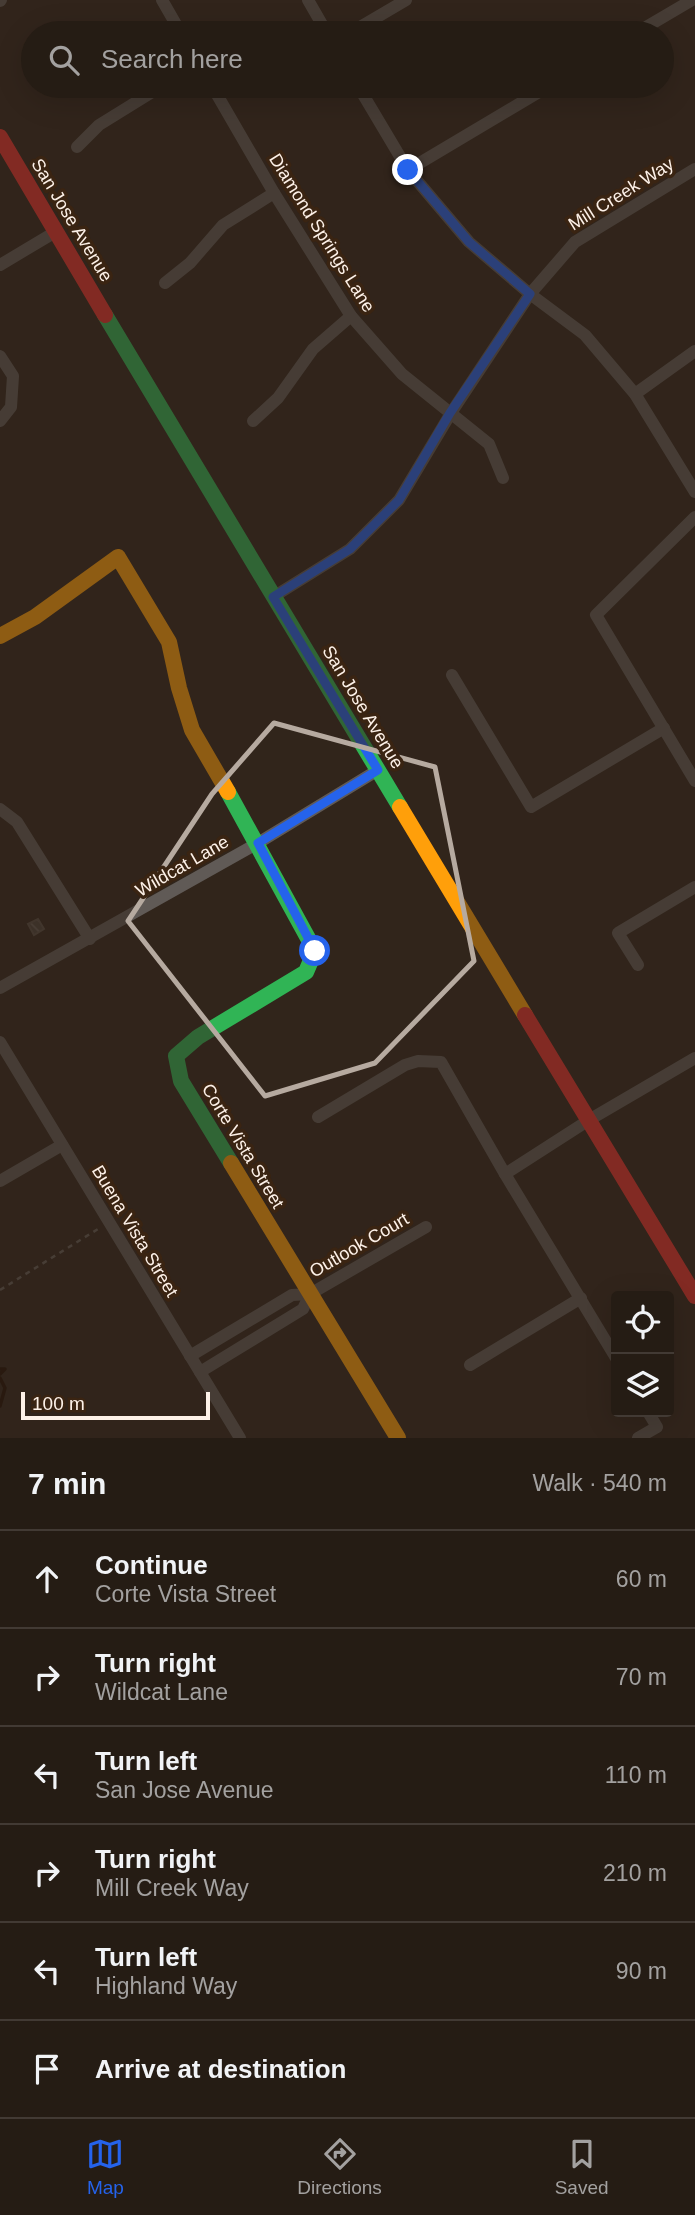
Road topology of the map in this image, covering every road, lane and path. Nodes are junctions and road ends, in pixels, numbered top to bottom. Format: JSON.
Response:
{"nodes":[{"id":1,"x":162,"y":0,"type":"edge"},
{"id":2,"x":308,"y":0,"type":"edge"},
{"id":3,"x":407,"y":0,"type":"edge"},
{"id":4,"x":692,"y":0,"type":"edge"},
{"id":5,"x":174,"y":21,"type":"edge"},
{"id":6,"x":320,"y":21,"type":"edge"},
{"id":7,"x":371,"y":21,"type":"edge"},
{"id":8,"x":656,"y":21,"type":"edge"},
{"id":9,"x":143,"y":98,"type":"edge"},
{"id":10,"x":219,"y":98,"type":"edge"},
{"id":11,"x":365,"y":98,"type":"edge"},
{"id":12,"x":529,"y":98,"type":"edge"},
{"id":13,"x":0,"y":137,"type":"edge"},
{"id":14,"x":77,"y":146,"type":"dead end"},
{"id":15,"x":695,"y":169,"type":"edge"},
{"id":16,"x":408,"y":170,"type":"junction"},
{"id":17,"x":274,"y":193,"type":"junction"},
{"id":18,"x":57,"y":231,"type":"junction"},
{"id":19,"x":0,"y":265,"type":"edge"},
{"id":20,"x":165,"y":283,"type":"dead end"},
{"id":21,"x":530,"y":294,"type":"junction"},
{"id":22,"x":351,"y":316,"type":"junction"},
{"id":23,"x":695,"y":351,"type":"edge"},
{"id":24,"x":0,"y":356,"type":"edge"},
{"id":25,"x":635,"y":394,"type":"junction"},
{"id":26,"x":450,"y":413,"type":"junction"},
{"id":27,"x":0,"y":421,"type":"edge"},
{"id":28,"x":254,"y":421,"type":"dead end"},
{"id":29,"x":503,"y":478,"type":"dead end"},
{"id":30,"x":695,"y":492,"type":"edge"},
{"id":31,"x":695,"y":517,"type":"edge"},
{"id":32,"x":273,"y":597,"type":"junction"},
{"id":33,"x":0,"y":636,"type":"edge"},
{"id":34,"x":452,"y":676,"type":"dead end"},
{"id":35,"x":664,"y":728,"type":"junction"},
{"id":36,"x":378,"y":770,"type":"junction"},
{"id":37,"x":695,"y":782,"type":"edge"},
{"id":38,"x":0,"y":809,"type":"edge"},
{"id":39,"x":258,"y":843,"type":"junction"},
{"id":40,"x":695,"y":887,"type":"edge"},
{"id":41,"x":90,"y":939,"type":"junction"},
{"id":42,"x":638,"y":965,"type":"dead end"},
{"id":43,"x":0,"y":988,"type":"edge"},
{"id":44,"x":0,"y":1042,"type":"edge"},
{"id":45,"x":695,"y":1058,"type":"edge"},
{"id":46,"x":318,"y":1117,"type":"dead end"},
{"id":47,"x":589,"y":1120,"type":"junction"},
{"id":48,"x":62,"y":1145,"type":"junction"},
{"id":49,"x":505,"y":1174,"type":"junction"},
{"id":50,"x":0,"y":1181,"type":"edge"},
{"id":51,"x":109,"y":1222,"type":"junction"},
{"id":52,"x":426,"y":1227,"type":"dead end"},
{"id":53,"x":0,"y":1290,"type":"edge"},
{"id":54,"x":310,"y":1294,"type":"junction"},
{"id":55,"x":695,"y":1296,"type":"edge"},
{"id":56,"x":581,"y":1298,"type":"junction"},
{"id":57,"x":614,"y":1354,"type":"edge"},
{"id":58,"x":190,"y":1356,"type":"junction"},
{"id":59,"x":470,"y":1365,"type":"dead end"},
{"id":60,"x":200,"y":1372,"type":"junction"},
{"id":61,"x":651,"y":1417,"type":"edge"},
{"id":62,"x":240,"y":1438,"type":"edge"},
{"id":63,"x":398,"y":1438,"type":"edge"},
{"id":64,"x":638,"y":1438,"type":"edge"}],
"edges":[{"from":1,"to":5,"type":"street"},
{"from":2,"to":6,"type":"street"},
{"from":3,"to":7,"type":"street"},
{"from":4,"to":8,"type":"street"},
{"from":9,"to":14,"type":"street"},
{"from":10,"to":17,"type":"street","name":"Diamond Springs Lane"},
{"from":11,"to":16,"type":"street"},
{"from":12,"to":16,"type":"street"},
{"from":13,"to":18,"type":"street","name":"San Jose Avenue"},
{"from":15,"to":21,"type":"street","name":"Mill Creek Way"},
{"from":16,"to":21,"type":"street"},
{"from":17,"to":20,"type":"street"},
{"from":17,"to":22,"type":"street","name":"Diamond Springs Lane"},
{"from":18,"to":19,"type":"street"},
{"from":18,"to":32,"type":"street","name":"San Jose Avenue"},
{"from":21,"to":25,"type":"street"},
{"from":21,"to":26,"type":"street","name":"Mill Creek Way"},
{"from":22,"to":26,"type":"street","name":"Diamond Springs Lane"},
{"from":22,"to":28,"type":"street"},
{"from":23,"to":25,"type":"street"},
{"from":24,"to":27,"type":"street"},
{"from":25,"to":30,"type":"street"},
{"from":26,"to":29,"type":"street","name":"Diamond Springs Lane"},
{"from":26,"to":32,"type":"street","name":"Mill Creek Way"},
{"from":31,"to":35,"type":"street"},
{"from":32,"to":36,"type":"street","name":"San Jose Avenue"},
{"from":33,"to":39,"type":"street"},
{"from":34,"to":35,"type":"street"},
{"from":35,"to":37,"type":"street"},
{"from":36,"to":39,"type":"street","name":"Wildcat Lane"},
{"from":36,"to":47,"type":"street","name":"San Jose Avenue"},
{"from":38,"to":41,"type":"street"},
{"from":39,"to":41,"type":"street","name":"Wildcat Lane"},
{"from":39,"to":54,"type":"street","name":"Corte Vista Street"},
{"from":40,"to":42,"type":"street"},
{"from":41,"to":43,"type":"street","name":"Wildcat Lane"},
{"from":44,"to":48,"type":"street","name":"Buena Vista Street"},
{"from":45,"to":47,"type":"street"},
{"from":46,"to":49,"type":"street"},
{"from":47,"to":49,"type":"street"},
{"from":47,"to":55,"type":"street","name":"San Jose Avenue"},
{"from":48,"to":50,"type":"street"},
{"from":48,"to":51,"type":"street","name":"Buena Vista Street"},
{"from":49,"to":56,"type":"street"},
{"from":51,"to":53,"type":"path"},
{"from":51,"to":58,"type":"street","name":"Buena Vista Street"},
{"from":52,"to":54,"type":"street","name":"Outlook Court"},
{"from":54,"to":58,"type":"street"},
{"from":54,"to":60,"type":"street"},
{"from":54,"to":63,"type":"street","name":"Corte Vista Street"},
{"from":56,"to":57,"type":"street"},
{"from":56,"to":59,"type":"street"},
{"from":58,"to":60,"type":"street","name":"Buena Vista Street"},
{"from":60,"to":62,"type":"street","name":"Buena Vista Street"},
{"from":61,"to":64,"type":"street"}]}
